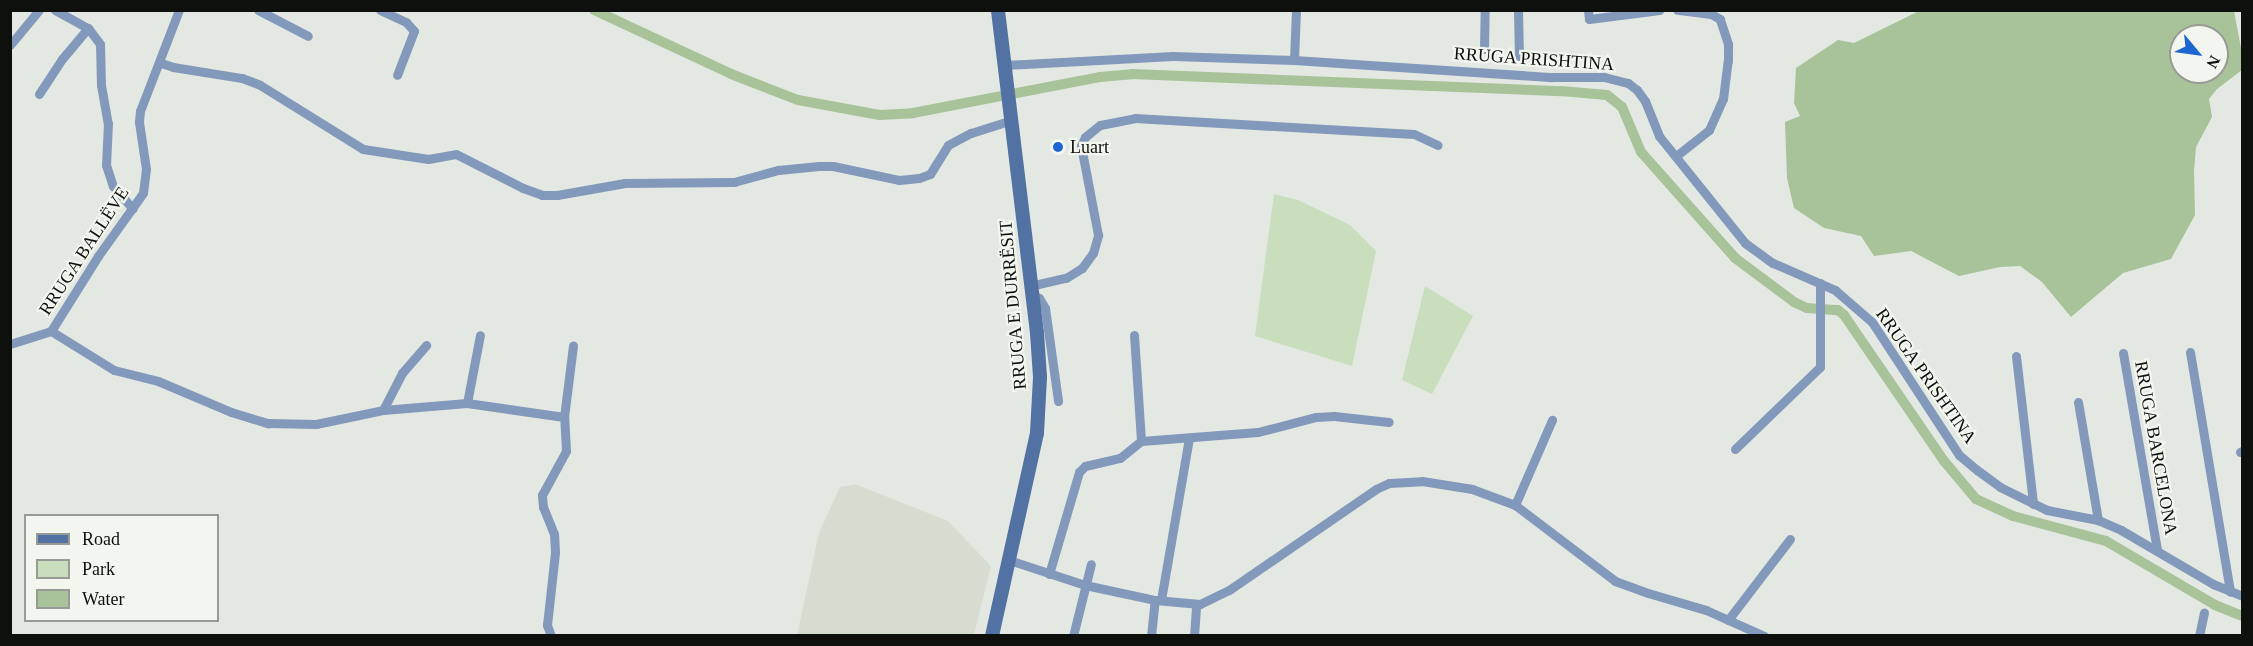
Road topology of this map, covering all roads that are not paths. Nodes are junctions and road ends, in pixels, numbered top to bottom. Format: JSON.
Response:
{"nodes":[{"id":1,"x":39,"y":10,"type":"edge"},
{"id":2,"x":55,"y":10,"type":"edge"},
{"id":3,"x":179,"y":10,"type":"edge"},
{"id":4,"x":258,"y":10,"type":"edge"},
{"id":5,"x":380,"y":10,"type":"edge"},
{"id":6,"x":998,"y":10,"type":"edge"},
{"id":7,"x":1296,"y":10,"type":"edge"},
{"id":8,"x":1485,"y":10,"type":"edge"},
{"id":9,"x":1518,"y":10,"type":"edge"},
{"id":10,"x":1588,"y":10,"type":"edge"},
{"id":11,"x":1659,"y":10,"type":"edge"},
{"id":12,"x":1677,"y":10,"type":"edge"},
{"id":13,"x":88,"y":28,"type":"junction"},
{"id":14,"x":308,"y":36,"type":"dead end"},
{"id":15,"x":10,"y":45,"type":"edge"},
{"id":16,"x":1484,"y":49,"type":"dead end"},
{"id":17,"x":1519,"y":56,"type":"dead end"},
{"id":18,"x":1294,"y":60,"type":"junction"},
{"id":19,"x":161,"y":63,"type":"junction"},
{"id":20,"x":1005,"y":70,"type":"junction"},
{"id":21,"x":397,"y":75,"type":"dead end"},
{"id":22,"x":39,"y":94,"type":"dead end"},
{"id":23,"x":1011,"y":118,"type":"junction"},
{"id":24,"x":1438,"y":145,"type":"dead end"},
{"id":25,"x":1676,"y":156,"type":"junction"},
{"id":26,"x":133,"y":209,"type":"junction"},
{"id":27,"x":1820,"y":283,"type":"junction"},
{"id":28,"x":1031,"y":290,"type":"junction"},
{"id":29,"x":51,"y":331,"type":"junction"},
{"id":30,"x":1134,"y":335,"type":"dead end"},
{"id":31,"x":480,"y":336,"type":"dead end"},
{"id":32,"x":10,"y":344,"type":"edge"},
{"id":33,"x":426,"y":345,"type":"dead end"},
{"id":34,"x":573,"y":346,"type":"dead end"},
{"id":35,"x":2190,"y":352,"type":"dead end"},
{"id":36,"x":2123,"y":353,"type":"dead end"},
{"id":37,"x":2016,"y":356,"type":"dead end"},
{"id":38,"x":1058,"y":401,"type":"dead end"},
{"id":39,"x":2078,"y":402,"type":"dead end"},
{"id":40,"x":467,"y":403,"type":"junction"},
{"id":41,"x":383,"y":410,"type":"junction"},
{"id":42,"x":564,"y":417,"type":"junction"},
{"id":43,"x":1552,"y":420,"type":"dead end"},
{"id":44,"x":1389,"y":422,"type":"dead end"},
{"id":45,"x":1189,"y":438,"type":"junction"},
{"id":46,"x":1141,"y":441,"type":"junction"},
{"id":47,"x":1735,"y":449,"type":"dead end"},
{"id":48,"x":2033,"y":504,"type":"junction"},
{"id":49,"x":1515,"y":505,"type":"junction"},
{"id":50,"x":2098,"y":520,"type":"junction"},
{"id":51,"x":1790,"y":538,"type":"dead end"},
{"id":52,"x":2157,"y":550,"type":"junction"},
{"id":53,"x":1009,"y":560,"type":"junction"},
{"id":54,"x":1091,"y":564,"type":"dead end"},
{"id":55,"x":1049,"y":574,"type":"junction"},
{"id":56,"x":1085,"y":585,"type":"junction"},
{"id":57,"x":2230,"y":592,"type":"junction"},
{"id":58,"x":2242,"y":596,"type":"edge"},
{"id":59,"x":1158,"y":600,"type":"junction"},
{"id":60,"x":1196,"y":604,"type":"junction"},
{"id":61,"x":2204,"y":613,"type":"dead end"},
{"id":62,"x":1728,"y":620,"type":"junction"},
{"id":63,"x":551,"y":636,"type":"edge"},
{"id":64,"x":992,"y":636,"type":"edge"},
{"id":65,"x":1073,"y":636,"type":"edge"},
{"id":66,"x":1151,"y":636,"type":"edge"},
{"id":67,"x":1194,"y":636,"type":"edge"},
{"id":68,"x":1764,"y":636,"type":"edge"},
{"id":69,"x":2199,"y":636,"type":"edge"}],
"edges":[{"from":1,"to":15,"type":"street"},
{"from":2,"to":13,"type":"street"},
{"from":3,"to":19,"type":"street","name":"RRUGA BALLËVE"},
{"from":4,"to":14,"type":"street"},
{"from":5,"to":21,"type":"street"},
{"from":6,"to":20,"type":"main road","name":"RRUGA E DURRËSIT"},
{"from":7,"to":18,"type":"street"},
{"from":8,"to":16,"type":"street"},
{"from":9,"to":17,"type":"street"},
{"from":10,"to":11,"type":"street"},
{"from":12,"to":25,"type":"street"},
{"from":13,"to":22,"type":"street"},
{"from":13,"to":26,"type":"street"},
{"from":18,"to":20,"type":"street","name":"RRUGA PRISHTINA"},
{"from":18,"to":25,"type":"street","name":"RRUGA PRISHTINA"},
{"from":19,"to":23,"type":"street"},
{"from":19,"to":26,"type":"street","name":"RRUGA BALLËVE"},
{"from":20,"to":23,"type":"main road","name":"RRUGA E DURRËSIT"},
{"from":23,"to":28,"type":"main road","name":"RRUGA E DURRËSIT"},
{"from":24,"to":28,"type":"street"},
{"from":25,"to":27,"type":"street","name":"RRUGA PRISHTINA"},
{"from":26,"to":29,"type":"street","name":"RRUGA BALLËVE"},
{"from":27,"to":47,"type":"street"},
{"from":27,"to":48,"type":"street","name":"RRUGA PRISHTINA"},
{"from":28,"to":38,"type":"street"},
{"from":28,"to":53,"type":"main road","name":"RRUGA E DURRËSIT"},
{"from":29,"to":32,"type":"street","name":"RRUGA BALLËVE"},
{"from":29,"to":41,"type":"street"},
{"from":30,"to":46,"type":"street"},
{"from":31,"to":40,"type":"street"},
{"from":33,"to":41,"type":"street"},
{"from":34,"to":42,"type":"street"},
{"from":35,"to":57,"type":"street"},
{"from":36,"to":52,"type":"street","name":"RRUGA BARCELONA"},
{"from":37,"to":48,"type":"street"},
{"from":39,"to":50,"type":"street"},
{"from":40,"to":41,"type":"street"},
{"from":40,"to":42,"type":"street"},
{"from":42,"to":63,"type":"street"},
{"from":43,"to":49,"type":"street"},
{"from":44,"to":45,"type":"street"},
{"from":45,"to":46,"type":"street"},
{"from":45,"to":59,"type":"street"},
{"from":46,"to":55,"type":"street"},
{"from":48,"to":50,"type":"street","name":"RRUGA PRISHTINA"},
{"from":49,"to":60,"type":"street"},
{"from":49,"to":62,"type":"street"},
{"from":50,"to":52,"type":"street","name":"RRUGA PRISHTINA"},
{"from":51,"to":62,"type":"street"},
{"from":52,"to":57,"type":"street","name":"RRUGA PRISHTINA"},
{"from":53,"to":55,"type":"street"},
{"from":53,"to":64,"type":"main road","name":"RRUGA E DURRËSIT"},
{"from":54,"to":56,"type":"street"},
{"from":55,"to":56,"type":"street"},
{"from":56,"to":59,"type":"street"},
{"from":56,"to":65,"type":"street"},
{"from":57,"to":58,"type":"street","name":"RRUGA PRISHTINA"},
{"from":59,"to":60,"type":"street"},
{"from":59,"to":66,"type":"street"},
{"from":60,"to":67,"type":"street"},
{"from":61,"to":69,"type":"street"},
{"from":62,"to":68,"type":"street"}]}
